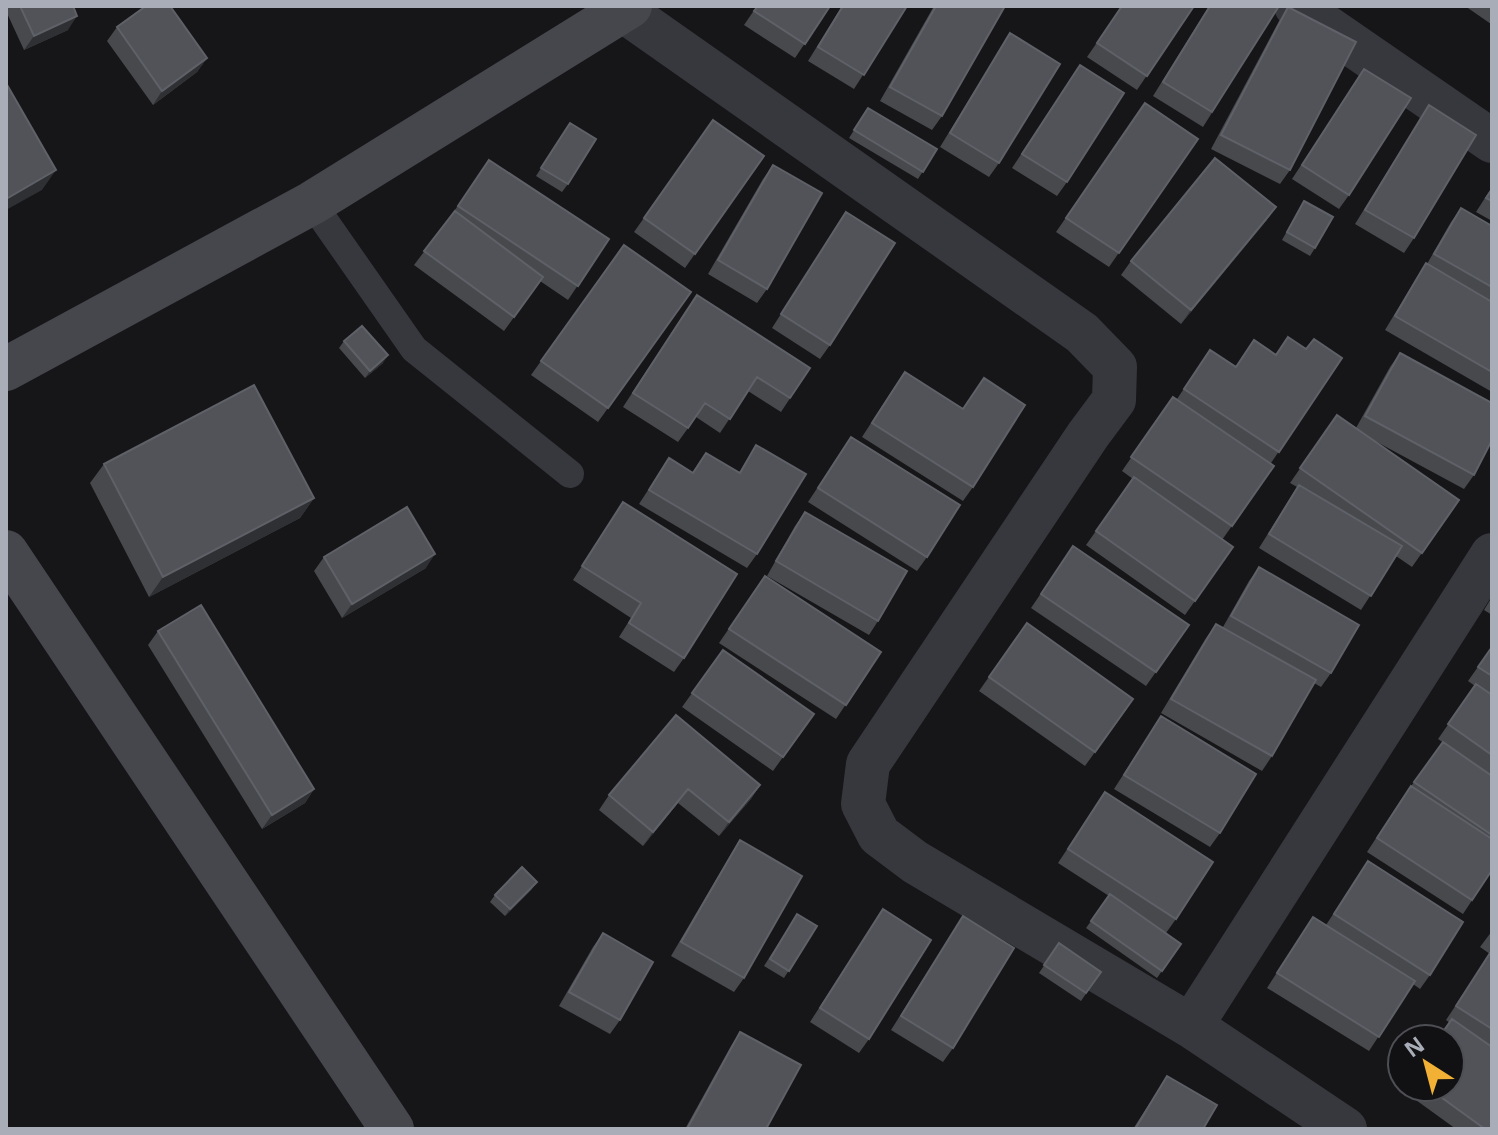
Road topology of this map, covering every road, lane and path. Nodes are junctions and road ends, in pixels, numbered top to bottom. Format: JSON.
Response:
{"nodes":[{"id":1,"x":1296,"y":6,"type":"edge"},
{"id":2,"x":627,"y":9,"type":"edge"},
{"id":3,"x":1492,"y":141,"type":"edge"},
{"id":4,"x":312,"y":203,"type":"junction"},
{"id":5,"x":6,"y":369,"type":"edge"},
{"id":6,"x":570,"y":474,"type":"dead end"},
{"id":7,"x":6,"y":552,"type":"edge"},
{"id":8,"x":1492,"y":555,"type":"edge"},
{"id":9,"x":1191,"y":1026,"type":"junction"},
{"id":10,"x":392,"y":1129,"type":"edge"},
{"id":11,"x":1345,"y":1129,"type":"edge"}],
"edges":[{"from":1,"to":3,"type":"street"},
{"from":2,"to":4,"type":"street"},
{"from":2,"to":9,"type":"street"},
{"from":4,"to":5,"type":"street"},
{"from":4,"to":6,"type":"lane"},
{"from":7,"to":10,"type":"street"},
{"from":8,"to":9,"type":"street"},
{"from":9,"to":11,"type":"street"}]}
